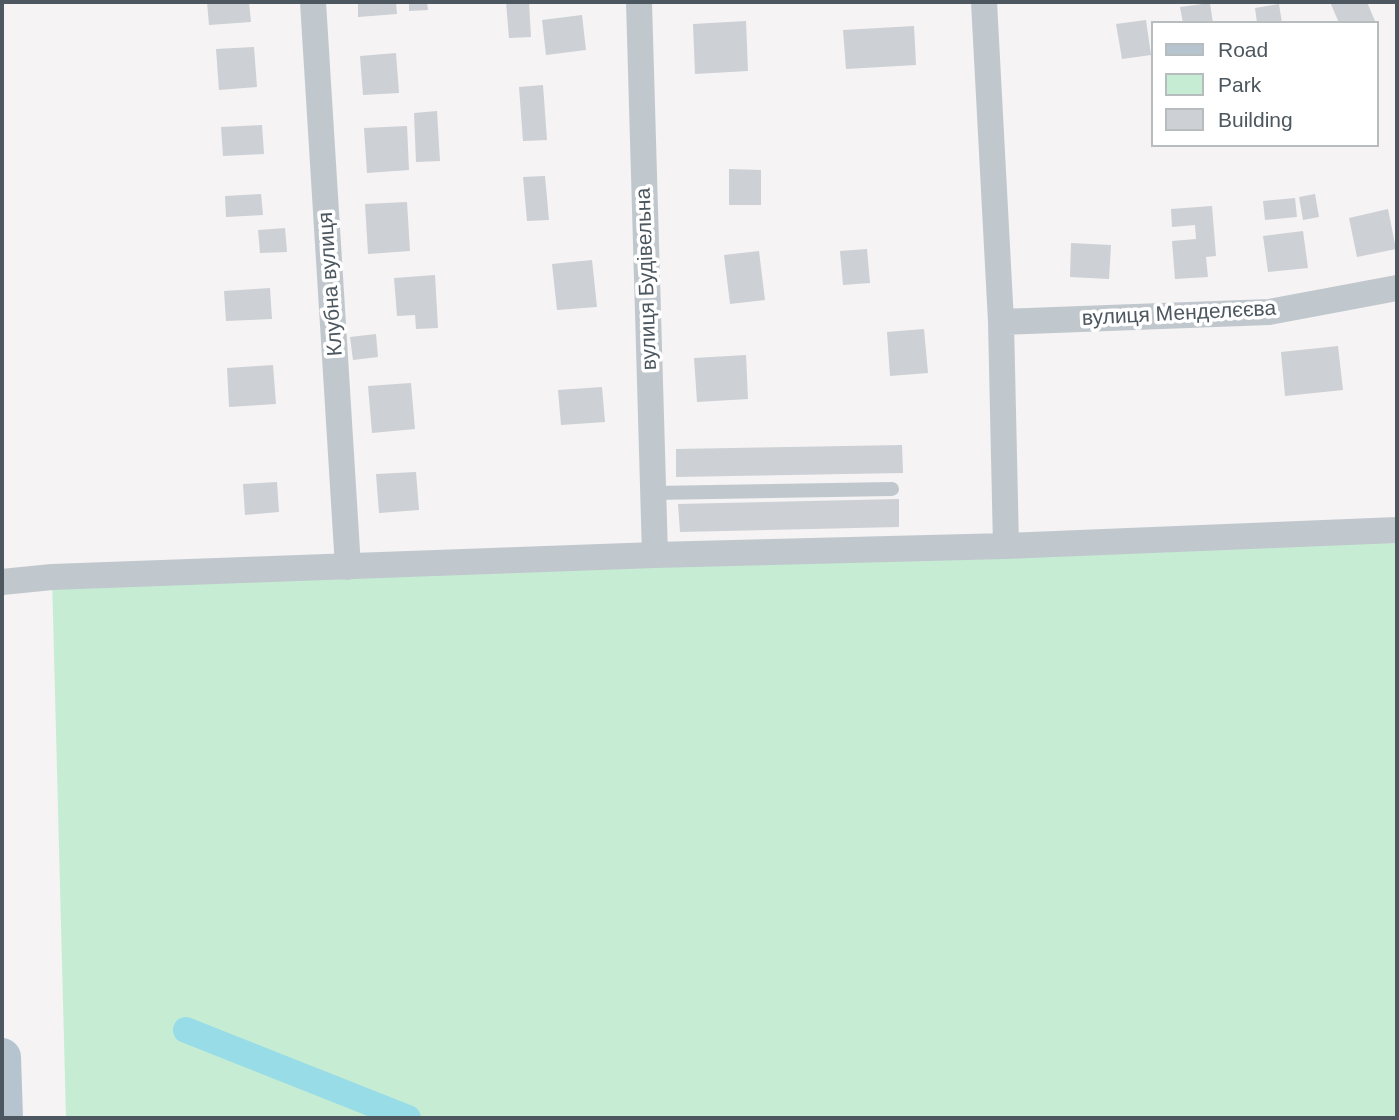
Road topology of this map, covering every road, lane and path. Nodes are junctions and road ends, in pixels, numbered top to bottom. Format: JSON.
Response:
{"nodes":[{"id":1,"x":313,"y":2,"type":"edge"},
{"id":2,"x":639,"y":2,"type":"edge"},
{"id":3,"x":985,"y":2,"type":"edge"},
{"id":4,"x":1397,"y":288,"type":"edge"},
{"id":5,"x":1001,"y":322,"type":"junction"},
{"id":6,"x":892,"y":489,"type":"dead end"},
{"id":7,"x":653,"y":493,"type":"junction"},
{"id":8,"x":1397,"y":530,"type":"edge"},
{"id":9,"x":1006,"y":546,"type":"junction"},
{"id":10,"x":656,"y":555,"type":"junction"},
{"id":11,"x":348,"y":567,"type":"junction"},
{"id":12,"x":2,"y":582,"type":"edge"},
{"id":13,"x":2,"y":1057,"type":"edge"},
{"id":14,"x":4,"y":1118,"type":"edge"}],
"edges":[{"from":1,"to":11,"type":"street","name":"Клубна вулиця"},
{"from":2,"to":7,"type":"street","name":"вулиця Будівельна"},
{"from":3,"to":5,"type":"street"},
{"from":4,"to":5,"type":"street","name":"вулиця Менделєєва"},
{"from":5,"to":9,"type":"street"},
{"from":6,"to":7,"type":"lane"},
{"from":7,"to":10,"type":"street","name":"вулиця Будівельна"},
{"from":8,"to":9,"type":"street"},
{"from":9,"to":10,"type":"street"},
{"from":10,"to":11,"type":"street"},
{"from":11,"to":12,"type":"street"},
{"from":13,"to":14,"type":"main road"}]}
